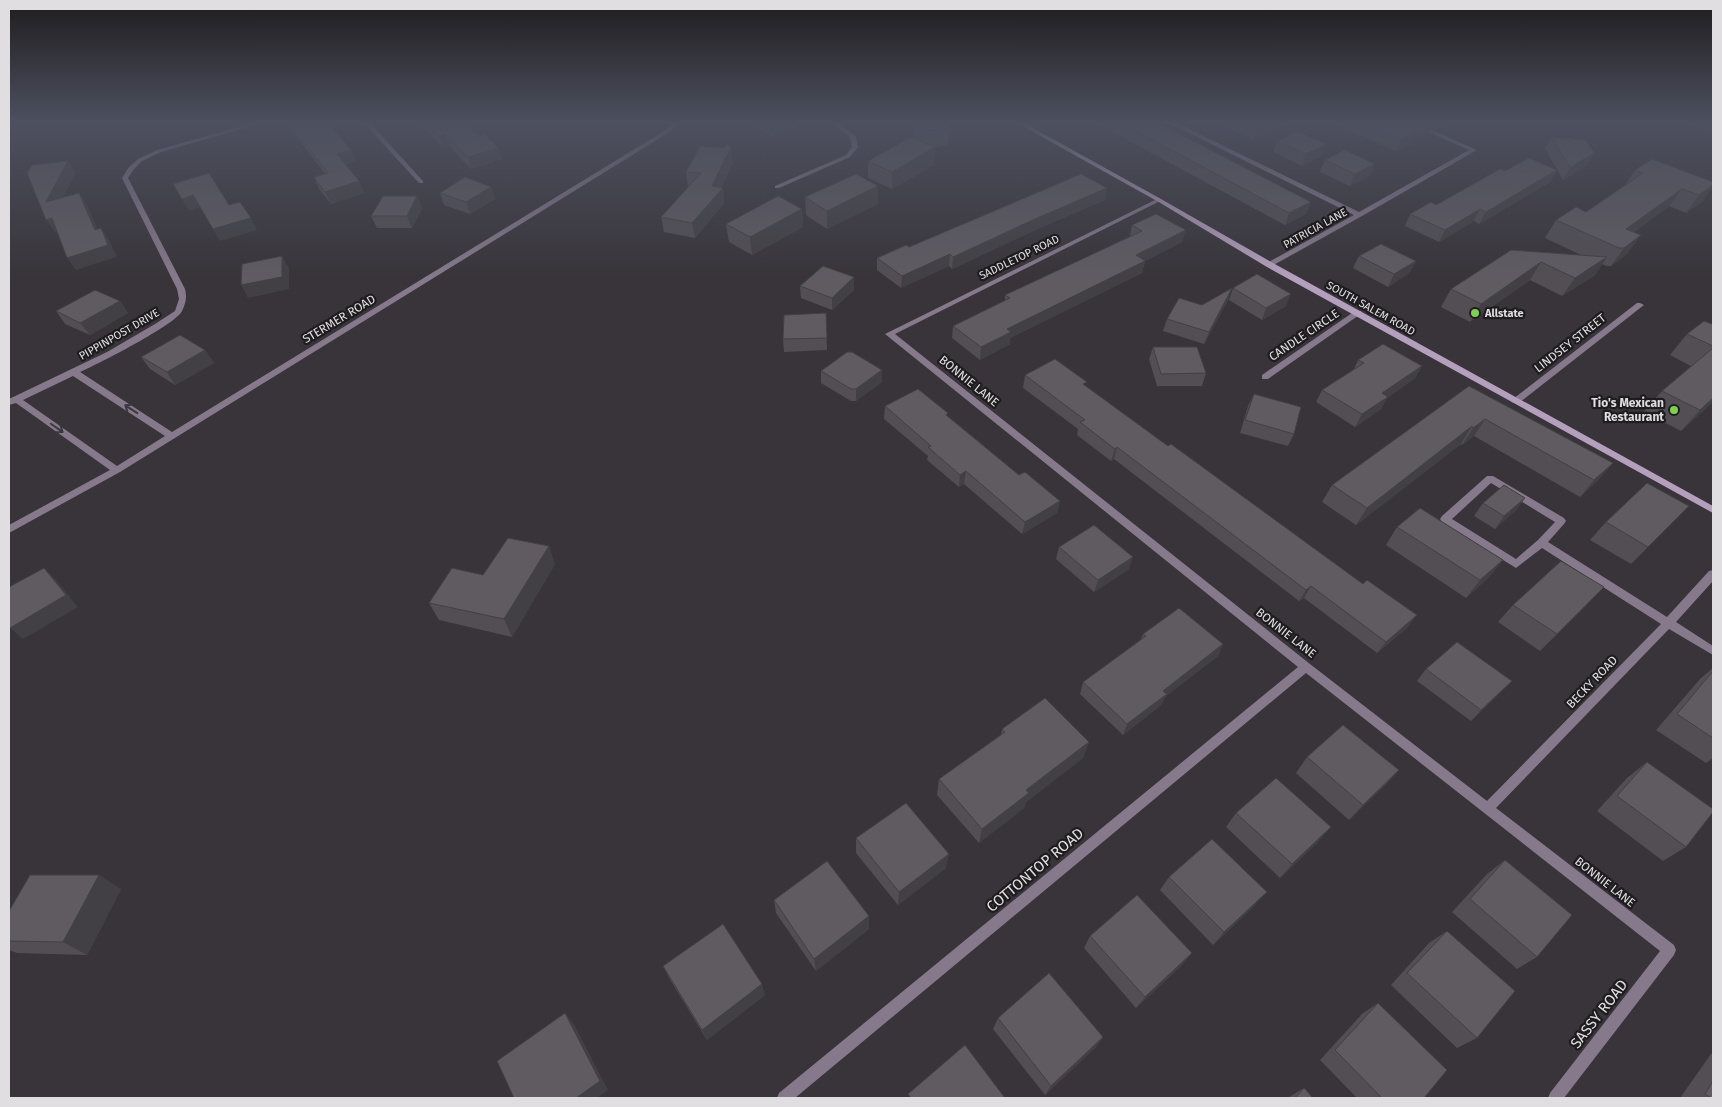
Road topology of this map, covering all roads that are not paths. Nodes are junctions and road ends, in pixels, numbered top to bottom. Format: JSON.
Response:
{"nodes":[{"id":1,"x":127,"y":175,"type":"edge"},
{"id":2,"x":414,"y":175,"type":"edge"},
{"id":3,"x":596,"y":175,"type":"edge"},
{"id":4,"x":805,"y":175,"type":"edge"},
{"id":5,"x":1113,"y":175,"type":"edge"},
{"id":6,"x":1278,"y":175,"type":"edge"},
{"id":7,"x":1431,"y":175,"type":"edge"},
{"id":8,"x":421,"y":182,"type":"dead end"},
{"id":9,"x":777,"y":187,"type":"dead end"},
{"id":10,"x":1159,"y":200,"type":"junction"},
{"id":11,"x":1360,"y":215,"type":"junction"},
{"id":12,"x":1270,"y":265,"type":"junction"},
{"id":13,"x":1640,"y":305,"type":"dead end"},
{"id":14,"x":1358,"y":313,"type":"junction"},
{"id":15,"x":889,"y":334,"type":"joint"},
{"id":16,"x":73,"y":372,"type":"junction"},
{"id":17,"x":1265,"y":377,"type":"dead end"},
{"id":18,"x":13,"y":401,"type":"edge"},
{"id":19,"x":1516,"y":401,"type":"junction"},
{"id":20,"x":172,"y":436,"type":"junction"},
{"id":21,"x":117,"y":470,"type":"junction"},
{"id":22,"x":1713,"y":510,"type":"edge"},
{"id":23,"x":9,"y":529,"type":"edge"},
{"id":24,"x":1542,"y":543,"type":"junction"},
{"id":25,"x":1713,"y":574,"type":"edge"},
{"id":26,"x":1669,"y":622,"type":"junction"},
{"id":27,"x":1713,"y":651,"type":"edge"},
{"id":28,"x":1306,"y":667,"type":"junction"},
{"id":29,"x":1488,"y":808,"type":"junction"},
{"id":30,"x":1669,"y":950,"type":"joint"},
{"id":31,"x":784,"y":1098,"type":"edge"},
{"id":32,"x":1555,"y":1098,"type":"edge"}],
"edges":[{"from":1,"to":16,"type":"street","name":"PIPPINPOST DRIVE"},
{"from":2,"to":8,"type":"street"},
{"from":3,"to":20,"type":"street","name":"STERMER ROAD"},
{"from":4,"to":9,"type":"street"},
{"from":5,"to":10,"type":"main road","name":"SOUTH SALEM ROAD"},
{"from":6,"to":11,"type":"street"},
{"from":7,"to":11,"type":"street","name":"PATRICIA LANE"},
{"from":10,"to":12,"type":"main road","name":"SOUTH SALEM ROAD"},
{"from":10,"to":15,"type":"street","name":"SADDLETOP ROAD"},
{"from":11,"to":12,"type":"street","name":"PATRICIA LANE"},
{"from":12,"to":14,"type":"main road","name":"SOUTH SALEM ROAD"},
{"from":13,"to":19,"type":"street","name":"LINDSEY STREET"},
{"from":14,"to":17,"type":"street","name":"CANDLE CIRCLE"},
{"from":14,"to":19,"type":"main road","name":"SOUTH SALEM ROAD"},
{"from":15,"to":28,"type":"street","name":"BONNIE LANE"},
{"from":16,"to":18,"type":"street","name":"PIPPINPOST DRIVE"},
{"from":20,"to":16,"type":"street","name":"PIPPINPOST DRIVE","one_way":true},
{"from":18,"to":21,"type":"street","name":"PIPPINPOST DRIVE","one_way":true},
{"from":19,"to":22,"type":"main road","name":"SOUTH SALEM ROAD"},
{"from":20,"to":21,"type":"street","name":"STERMER ROAD"},
{"from":21,"to":23,"type":"street","name":"STERMER ROAD"},
{"from":24,"to":24,"type":"street"},
{"from":24,"to":26,"type":"street"},
{"from":25,"to":26,"type":"street","name":"BECKY ROAD"},
{"from":26,"to":27,"type":"street"},
{"from":26,"to":29,"type":"street","name":"BECKY ROAD"},
{"from":28,"to":29,"type":"street","name":"BONNIE LANE"},
{"from":28,"to":31,"type":"street","name":"COTTONTOP ROAD"},
{"from":29,"to":30,"type":"street","name":"BONNIE LANE"},
{"from":30,"to":32,"type":"street","name":"SASSY ROAD"}]}
